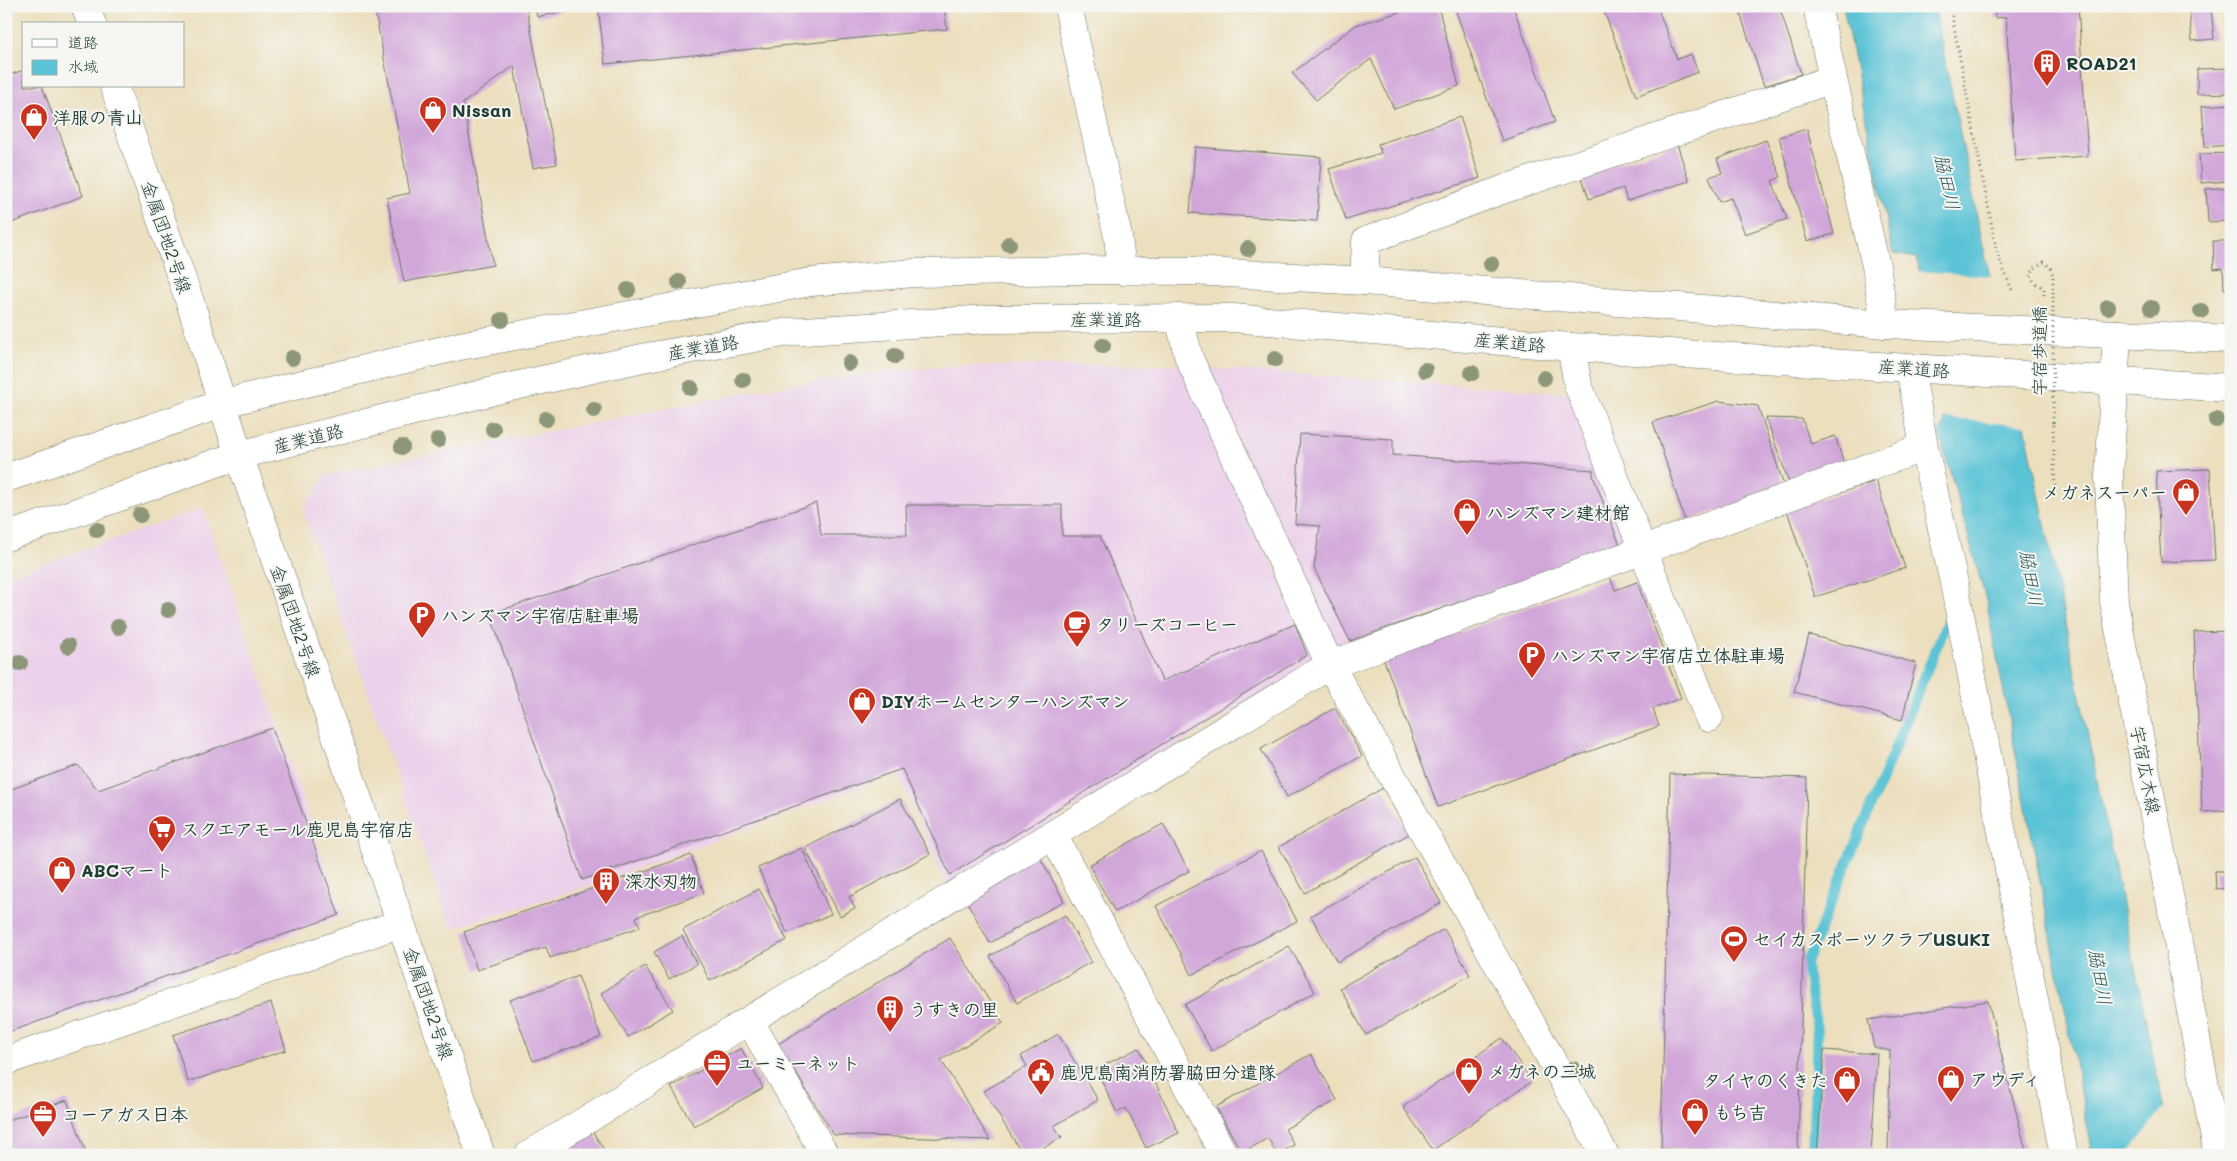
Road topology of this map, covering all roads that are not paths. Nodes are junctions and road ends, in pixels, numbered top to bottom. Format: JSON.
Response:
{"nodes":[{"id":1,"x":85,"y":6,"type":"edge"},
{"id":2,"x":1068,"y":6,"type":"edge"},
{"id":3,"x":1817,"y":6,"type":"edge"},
{"id":4,"x":91,"y":22,"type":"edge"},
{"id":5,"x":1833,"y":79,"type":"junction"},
{"id":6,"x":115,"y":88,"type":"edge"},
{"id":7,"x":1122,"y":271,"type":"junction"},
{"id":8,"x":1364,"y":282,"type":"junction"},
{"id":9,"x":1178,"y":318,"type":"junction"},
{"id":10,"x":1885,"y":324,"type":"junction"},
{"id":11,"x":2117,"y":334,"type":"junction"},
{"id":12,"x":2231,"y":339,"type":"edge"},
{"id":13,"x":1571,"y":347,"type":"junction"},
{"id":14,"x":1910,"y":368,"type":"junction"},
{"id":15,"x":2114,"y":381,"type":"junction"},
{"id":16,"x":2231,"y":388,"type":"edge"},
{"id":17,"x":224,"y":403,"type":"junction"},
{"id":18,"x":1924,"y":447,"type":"junction"},
{"id":19,"x":239,"y":455,"type":"junction"},
{"id":20,"x":6,"y":478,"type":"edge"},
{"id":21,"x":6,"y":536,"type":"edge"},
{"id":22,"x":1643,"y":549,"type":"junction"},
{"id":23,"x":1330,"y":665,"type":"junction"},
{"id":24,"x":1710,"y":718,"type":"dead end"},
{"id":25,"x":1053,"y":835,"type":"junction"},
{"id":26,"x":401,"y":923,"type":"junction"},
{"id":27,"x":750,"y":1021,"type":"junction"},
{"id":28,"x":6,"y":1061,"type":"edge"},
{"id":29,"x":481,"y":1155,"type":"edge"},
{"id":30,"x":529,"y":1155,"type":"edge"},
{"id":31,"x":825,"y":1155,"type":"edge"},
{"id":32,"x":1224,"y":1155,"type":"edge"},
{"id":33,"x":1605,"y":1155,"type":"edge"},
{"id":34,"x":2064,"y":1155,"type":"edge"},
{"id":35,"x":2218,"y":1155,"type":"edge"}],
"edges":[{"from":1,"to":4,"type":"street"},
{"from":2,"to":7,"type":"street"},
{"from":3,"to":5,"type":"street"},
{"from":5,"to":8,"type":"street"},
{"from":5,"to":10,"type":"street"},
{"from":6,"to":17,"type":"street","name":"金属団地2号線"},
{"from":7,"to":8,"type":"street"},
{"from":7,"to":17,"type":"street"},
{"from":8,"to":10,"type":"street"},
{"from":9,"to":13,"type":"street","name":"産業道路"},
{"from":9,"to":19,"type":"street","name":"産業道路"},
{"from":9,"to":23,"type":"street"},
{"from":10,"to":11,"type":"street"},
{"from":11,"to":12,"type":"street"},
{"from":11,"to":15,"type":"street","name":"宇宿広木線"},
{"from":13,"to":14,"type":"street","name":"産業道路"},
{"from":13,"to":22,"type":"street"},
{"from":14,"to":15,"type":"street","name":"産業道路"},
{"from":14,"to":18,"type":"street"},
{"from":15,"to":16,"type":"street","name":"産業道路"},
{"from":15,"to":35,"type":"street","name":"宇宿広木線"},
{"from":17,"to":19,"type":"street","name":"金属団地2号線"},
{"from":17,"to":20,"type":"street"},
{"from":18,"to":22,"type":"street"},
{"from":18,"to":34,"type":"street"},
{"from":19,"to":21,"type":"street","name":"産業道路"},
{"from":19,"to":26,"type":"street","name":"金属団地2号線"},
{"from":22,"to":23,"type":"street"},
{"from":22,"to":24,"type":"street"},
{"from":23,"to":25,"type":"street"},
{"from":23,"to":33,"type":"street"},
{"from":25,"to":27,"type":"street"},
{"from":25,"to":32,"type":"street"},
{"from":26,"to":28,"type":"street"},
{"from":26,"to":29,"type":"street","name":"金属団地2号線"},
{"from":27,"to":30,"type":"street"},
{"from":27,"to":31,"type":"street"}]}
